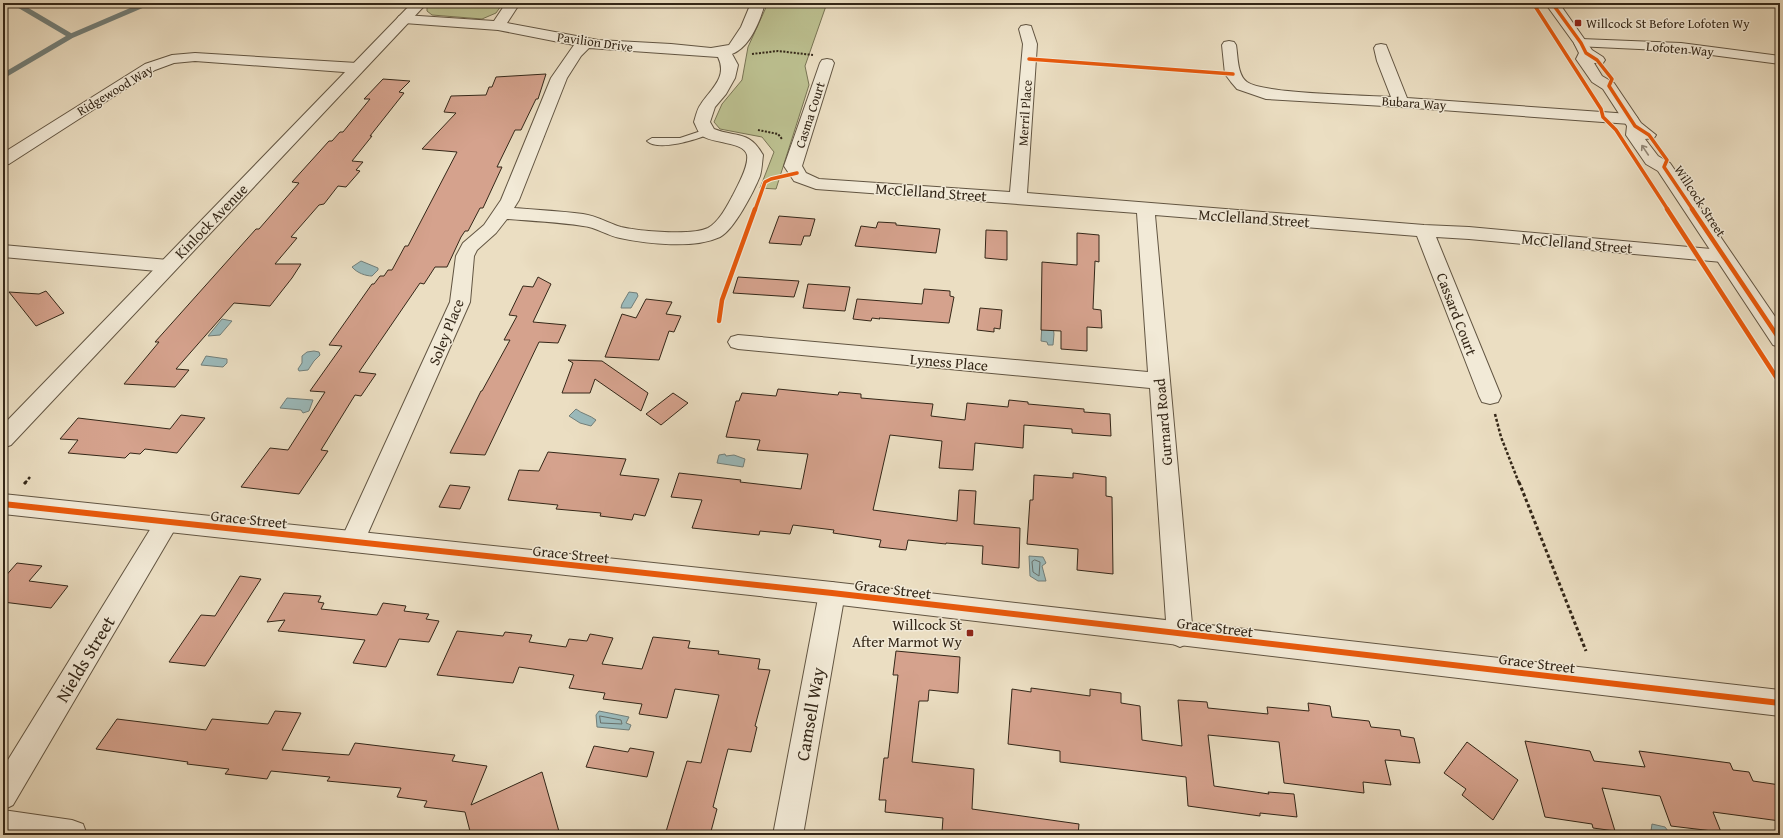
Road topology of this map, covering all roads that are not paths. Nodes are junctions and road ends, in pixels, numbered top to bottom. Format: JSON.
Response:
{"nodes":[{"id":1,"x":420,"y":3,"type":"edge"},
{"id":2,"x":513,"y":3,"type":"edge"},
{"id":3,"x":758,"y":3,"type":"edge"},
{"id":4,"x":1552,"y":3,"type":"edge"},
{"id":5,"x":404,"y":19,"type":"junction"},
{"id":6,"x":497,"y":26,"type":"junction"},
{"id":7,"x":1026,"y":29,"type":"dead end"},
{"id":8,"x":584,"y":43,"type":"junction"},
{"id":9,"x":1229,"y":45,"type":"dead end"},
{"id":10,"x":1381,"y":48,"type":"dead end"},
{"id":11,"x":1583,"y":48,"type":"junction"},
{"id":12,"x":724,"y":51,"type":"junction"},
{"id":13,"x":1780,"y":60,"type":"edge"},
{"id":14,"x":827,"y":63,"type":"road end"},
{"id":15,"x":357,"y":68,"type":"junction"},
{"id":16,"x":1401,"y":102,"type":"junction"},
{"id":17,"x":1633,"y":123,"type":"junction"},
{"id":18,"x":707,"y":132,"type":"junction"},
{"id":19,"x":652,"y":141,"type":"dead end"},
{"id":20,"x":3,"y":160,"type":"edge"},
{"id":21,"x":793,"y":166,"type":"joint"},
{"id":22,"x":1018,"y":198,"type":"junction"},
{"id":23,"x":1146,"y":209,"type":"junction"},
{"id":24,"x":502,"y":213,"type":"junction"},
{"id":25,"x":1424,"y":231,"type":"junction"},
{"id":26,"x":3,"y":250,"type":"edge"},
{"id":27,"x":1722,"y":256,"type":"junction"},
{"id":28,"x":168,"y":266,"type":"junction"},
{"id":29,"x":1780,"y":340,"type":"edge"},
{"id":30,"x":738,"y":342,"type":"dead end"},
{"id":31,"x":1159,"y":381,"type":"junction"},
{"id":32,"x":1490,"y":396,"type":"road end"},
{"id":33,"x":3,"y":439,"type":"edge"},
{"id":34,"x":3,"y":504,"type":"edge"},
{"id":35,"x":167,"y":522,"type":"junction"},
{"id":36,"x":352,"y":542,"type":"junction"},
{"id":37,"x":832,"y":594,"type":"junction"},
{"id":38,"x":1180,"y":635,"type":"junction"},
{"id":39,"x":1780,"y":703,"type":"edge"},
{"id":40,"x":3,"y":795,"type":"edge"},
{"id":41,"x":3,"y":825,"type":"edge"},
{"id":42,"x":72,"y":835,"type":"edge"},
{"id":43,"x":788,"y":835,"type":"edge"}],
"edges":[{"from":1,"to":5,"type":"street","name":"Kinlock Avenue"},
{"from":2,"to":6,"type":"street"},
{"from":3,"to":12,"type":"street","name":"Pavilion Drive"},
{"from":4,"to":11,"type":"street","name":"Willcock Street"},
{"from":5,"to":6,"type":"street","name":"Pavilion Drive"},
{"from":5,"to":15,"type":"street","name":"Kinlock Avenue"},
{"from":6,"to":8,"type":"street","name":"Pavilion Drive"},
{"from":7,"to":22,"type":"street","name":"Merril Place"},
{"from":8,"to":12,"type":"street","name":"Pavilion Drive"},
{"from":8,"to":24,"type":"street","name":"Soley Place"},
{"from":9,"to":16,"type":"street","name":"Bubara Way"},
{"from":10,"to":16,"type":"street"},
{"from":11,"to":13,"type":"street","name":"Lofoten Way"},
{"from":11,"to":17,"type":"street","name":"Willcock Street"},
{"from":12,"to":18,"type":"street"},
{"from":14,"to":21,"type":"street","name":"Casma Court"},
{"from":15,"to":20,"type":"street","name":"Ridgewood Way"},
{"from":15,"to":28,"type":"street","name":"Kinlock Avenue"},
{"from":16,"to":17,"type":"street","name":"Bubara Way"},
{"from":17,"to":27,"type":"street","name":"Willcock Street"},
{"from":18,"to":19,"type":"lane"},
{"from":18,"to":24,"type":"street"},
{"from":21,"to":22,"type":"street","name":"McClelland Street"},
{"from":22,"to":23,"type":"street","name":"McClelland Street"},
{"from":23,"to":25,"type":"street","name":"McClelland Street"},
{"from":23,"to":31,"type":"street","name":"Gurnard Road"},
{"from":24,"to":36,"type":"street","name":"Soley Place"},
{"from":25,"to":27,"type":"street","name":"McClelland Street"},
{"from":25,"to":32,"type":"street","name":"Cassard Court"},
{"from":26,"to":28,"type":"street"},
{"from":27,"to":29,"type":"street","name":"Willcock Street"},
{"from":28,"to":33,"type":"street","name":"Kinlock Avenue"},
{"from":30,"to":31,"type":"street","name":"Lyness Place"},
{"from":31,"to":38,"type":"street","name":"Gurnard Road"},
{"from":34,"to":35,"type":"street","name":"Grace Street"},
{"from":35,"to":36,"type":"street","name":"Grace Street"},
{"from":35,"to":40,"type":"street","name":"Nields Street"},
{"from":36,"to":37,"type":"street","name":"Grace Street"},
{"from":37,"to":38,"type":"street","name":"Grace Street"},
{"from":37,"to":43,"type":"street","name":"Camsell Way"},
{"from":38,"to":39,"type":"street","name":"Grace Street"},
{"from":41,"to":42,"type":"street"}]}
